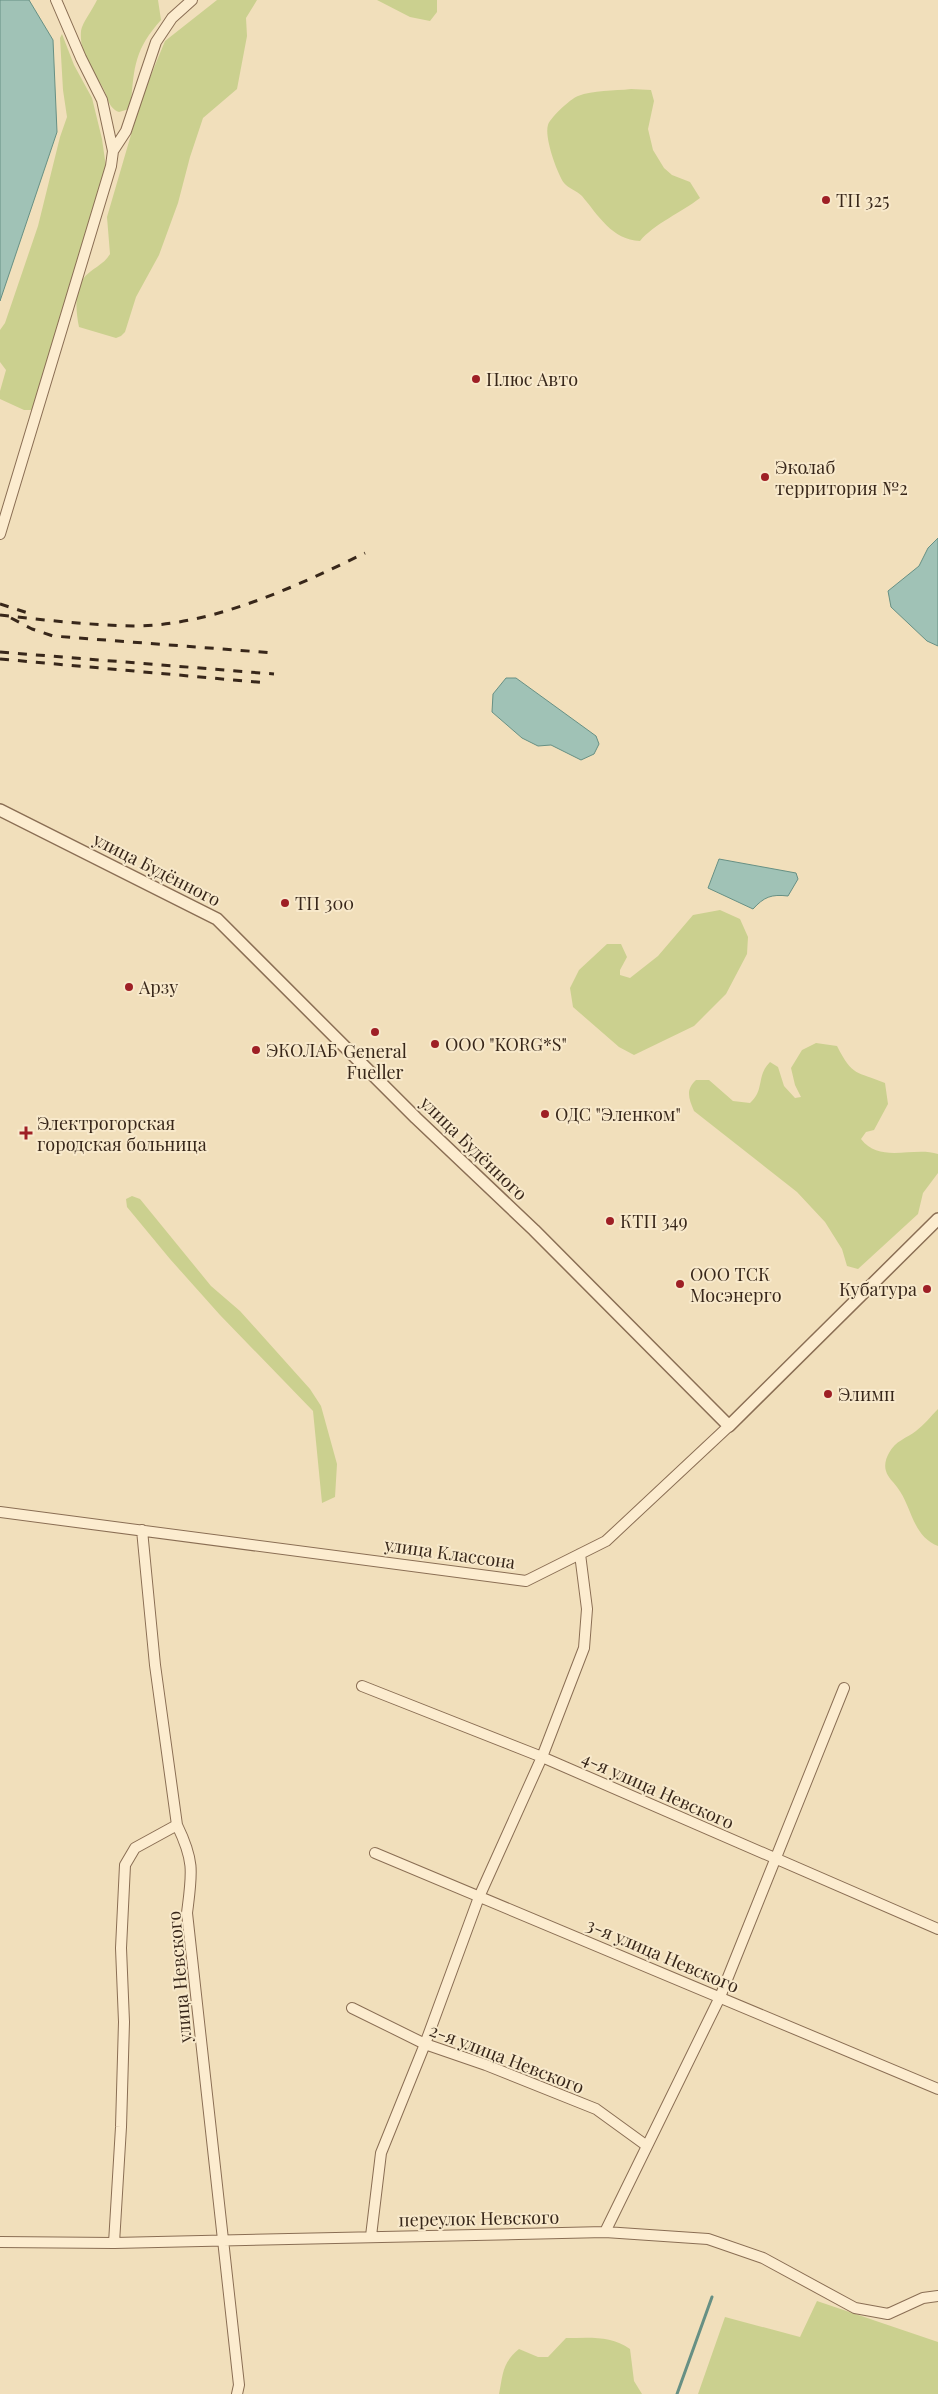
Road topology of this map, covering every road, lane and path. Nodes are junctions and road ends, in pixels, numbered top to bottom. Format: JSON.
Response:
{"nodes":[{"id":1,"x":56,"y":0,"type":"edge"},
{"id":2,"x":192,"y":0,"type":"edge"},
{"id":3,"x":113,"y":151,"type":"junction"},
{"id":4,"x":0,"y":534,"type":"edge"},
{"id":5,"x":0,"y":810,"type":"edge"},
{"id":6,"x":938,"y":1219,"type":"edge"},
{"id":7,"x":729,"y":1426,"type":"junction"},
{"id":8,"x":0,"y":1512,"type":"edge"},
{"id":9,"x":142,"y":1530,"type":"junction"},
{"id":10,"x":580,"y":1554,"type":"junction"},
{"id":11,"x":362,"y":1686,"type":"dead end"},
{"id":12,"x":844,"y":1688,"type":"dead end"},
{"id":13,"x":542,"y":1757,"type":"junction"},
{"id":14,"x":177,"y":1825,"type":"junction"},
{"id":15,"x":374,"y":1853,"type":"dead end"},
{"id":16,"x":775,"y":1858,"type":"junction"},
{"id":17,"x":480,"y":1897,"type":"junction"},
{"id":18,"x":938,"y":1929,"type":"edge"},
{"id":19,"x":720,"y":1996,"type":"junction"},
{"id":20,"x":352,"y":2008,"type":"dead end"},
{"id":21,"x":425,"y":2044,"type":"junction"},
{"id":22,"x":938,"y":2089,"type":"edge"},
{"id":23,"x":647,"y":2146,"type":"junction"},
{"id":24,"x":605,"y":2232,"type":"junction"},
{"id":25,"x":371,"y":2236,"type":"junction"},
{"id":26,"x":223,"y":2240,"type":"junction"},
{"id":27,"x":0,"y":2242,"type":"edge"},
{"id":28,"x":114,"y":2243,"type":"junction"},
{"id":29,"x":938,"y":2296,"type":"edge"},
{"id":30,"x":237,"y":2394,"type":"edge"}],
"edges":[{"from":1,"to":3,"type":"street"},
{"from":2,"to":3,"type":"street"},
{"from":3,"to":4,"type":"street"},
{"from":5,"to":7,"type":"street","name":"улица Будённого"},
{"from":6,"to":7,"type":"street","name":"улица Классона"},
{"from":7,"to":10,"type":"street","name":"улица Классона"},
{"from":8,"to":9,"type":"street","name":"улица Классона"},
{"from":9,"to":10,"type":"street","name":"улица Классона"},
{"from":9,"to":14,"type":"street","name":"улица Невского"},
{"from":10,"to":13,"type":"street"},
{"from":11,"to":13,"type":"street","name":"4-я улица Невского"},
{"from":12,"to":16,"type":"street"},
{"from":13,"to":16,"type":"street","name":"4-я улица Невского"},
{"from":13,"to":17,"type":"street"},
{"from":14,"to":26,"type":"street","name":"улица Невского"},
{"from":14,"to":28,"type":"street"},
{"from":15,"to":17,"type":"street","name":"3-я улица Невского"},
{"from":16,"to":18,"type":"street","name":"4-я улица Невского"},
{"from":16,"to":19,"type":"street"},
{"from":17,"to":19,"type":"street","name":"3-я улица Невского"},
{"from":17,"to":21,"type":"street"},
{"from":19,"to":22,"type":"street","name":"3-я улица Невского"},
{"from":19,"to":23,"type":"street"},
{"from":20,"to":21,"type":"street","name":"2-я улица Невского"},
{"from":21,"to":23,"type":"street","name":"2-я улица Невского"},
{"from":21,"to":25,"type":"street"},
{"from":23,"to":24,"type":"street"},
{"from":24,"to":25,"type":"street","name":"переулок Невского"},
{"from":24,"to":29,"type":"street","name":"переулок Невского"},
{"from":25,"to":26,"type":"street","name":"переулок Невского"},
{"from":26,"to":28,"type":"street","name":"переулок Невского"},
{"from":26,"to":30,"type":"street","name":"улица Невского"},
{"from":27,"to":28,"type":"street","name":"переулок Невского"}]}
